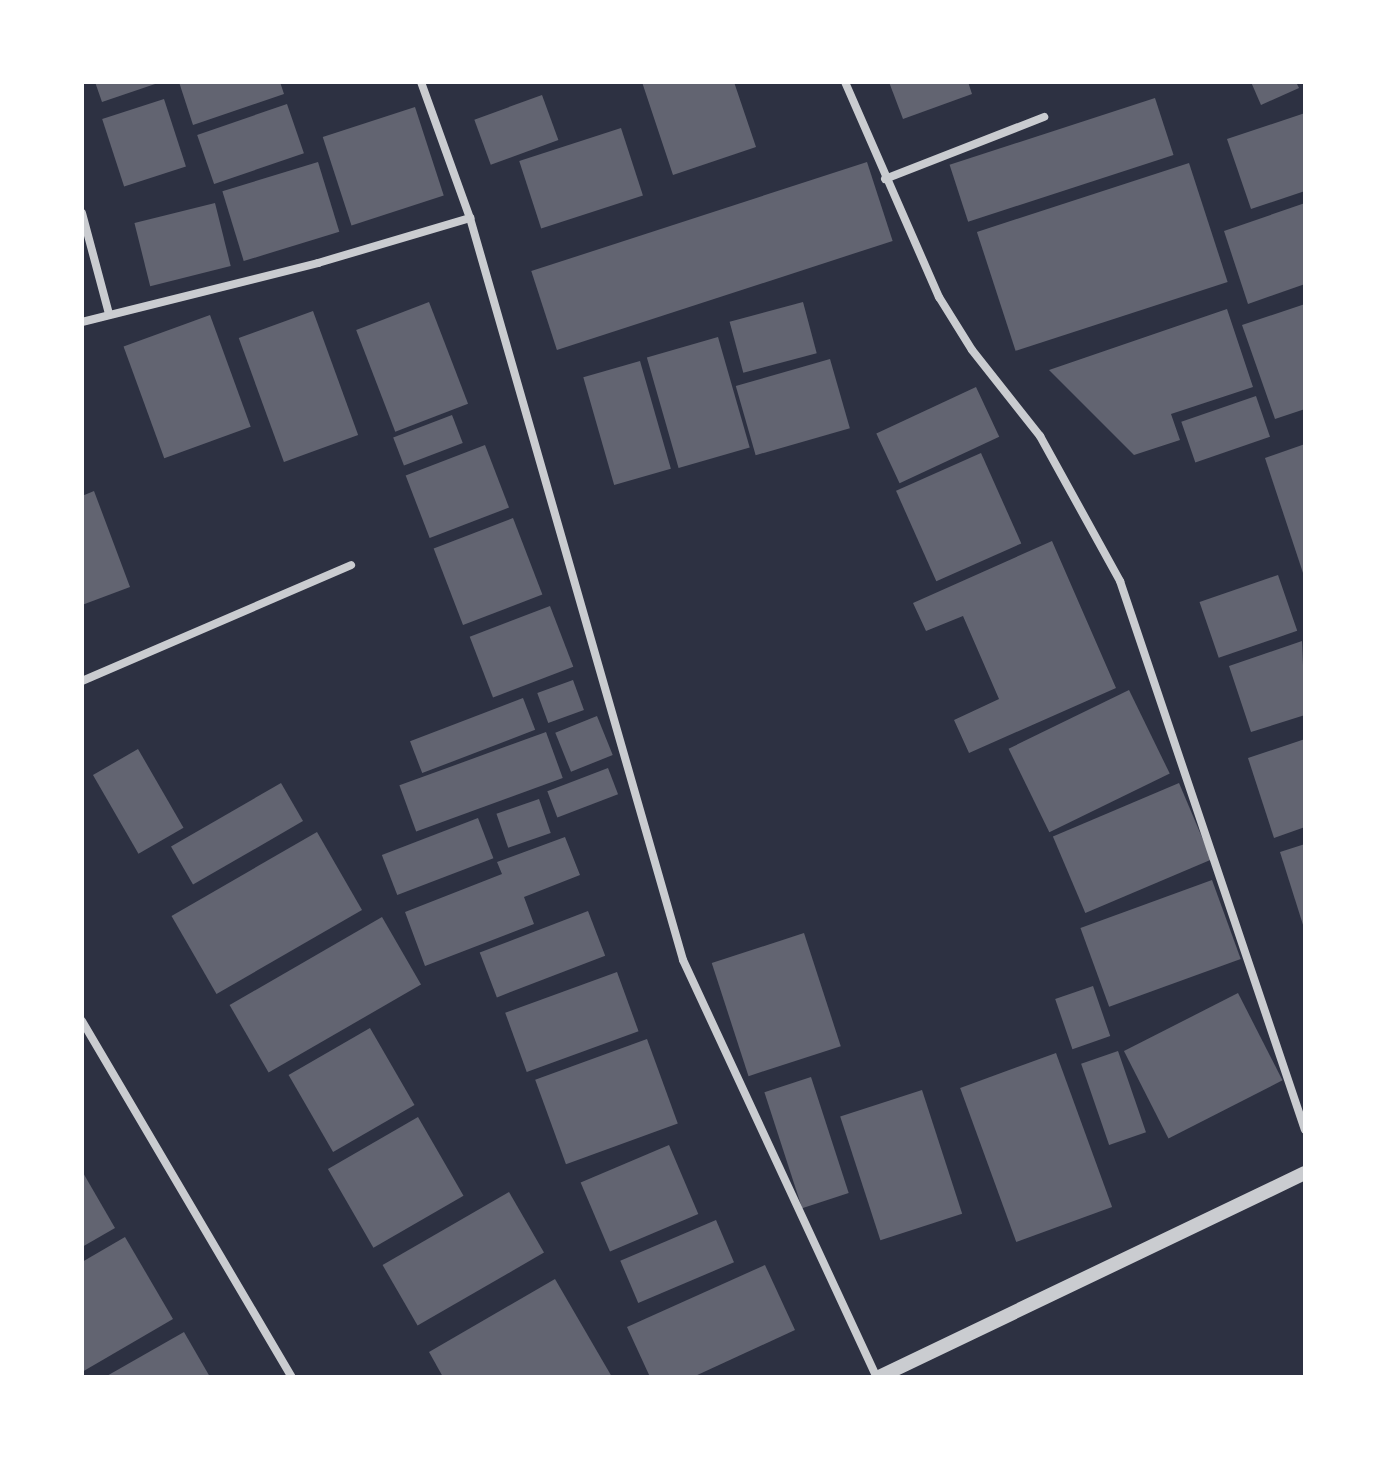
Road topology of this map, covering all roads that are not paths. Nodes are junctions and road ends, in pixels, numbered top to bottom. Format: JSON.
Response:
{"nodes":[{"id":1,"x":421,"y":82,"type":"edge"},
{"id":2,"x":845,"y":82,"type":"edge"},
{"id":3,"x":1044,"y":117,"type":"dead end"},
{"id":4,"x":885,"y":179,"type":"junction"},
{"id":5,"x":82,"y":213,"type":"edge"},
{"id":6,"x":470,"y":218,"type":"junction"},
{"id":7,"x":109,"y":314,"type":"junction"},
{"id":8,"x":82,"y":322,"type":"edge"},
{"id":9,"x":351,"y":565,"type":"dead end"},
{"id":10,"x":82,"y":681,"type":"edge"},
{"id":11,"x":82,"y":1021,"type":"edge"},
{"id":12,"x":1305,"y":1130,"type":"edge"},
{"id":13,"x":1305,"y":1173,"type":"edge"},
{"id":14,"x":292,"y":1377,"type":"edge"},
{"id":15,"x":878,"y":1377,"type":"edge"}],
"edges":[{"from":1,"to":6,"type":"street"},
{"from":2,"to":4,"type":"street"},
{"from":3,"to":4,"type":"street"},
{"from":4,"to":12,"type":"street"},
{"from":5,"to":7,"type":"street"},
{"from":6,"to":7,"type":"street"},
{"from":6,"to":15,"type":"street"},
{"from":7,"to":8,"type":"street"},
{"from":9,"to":10,"type":"street"},
{"from":11,"to":14,"type":"street"},
{"from":13,"to":15,"type":"street"}]}
